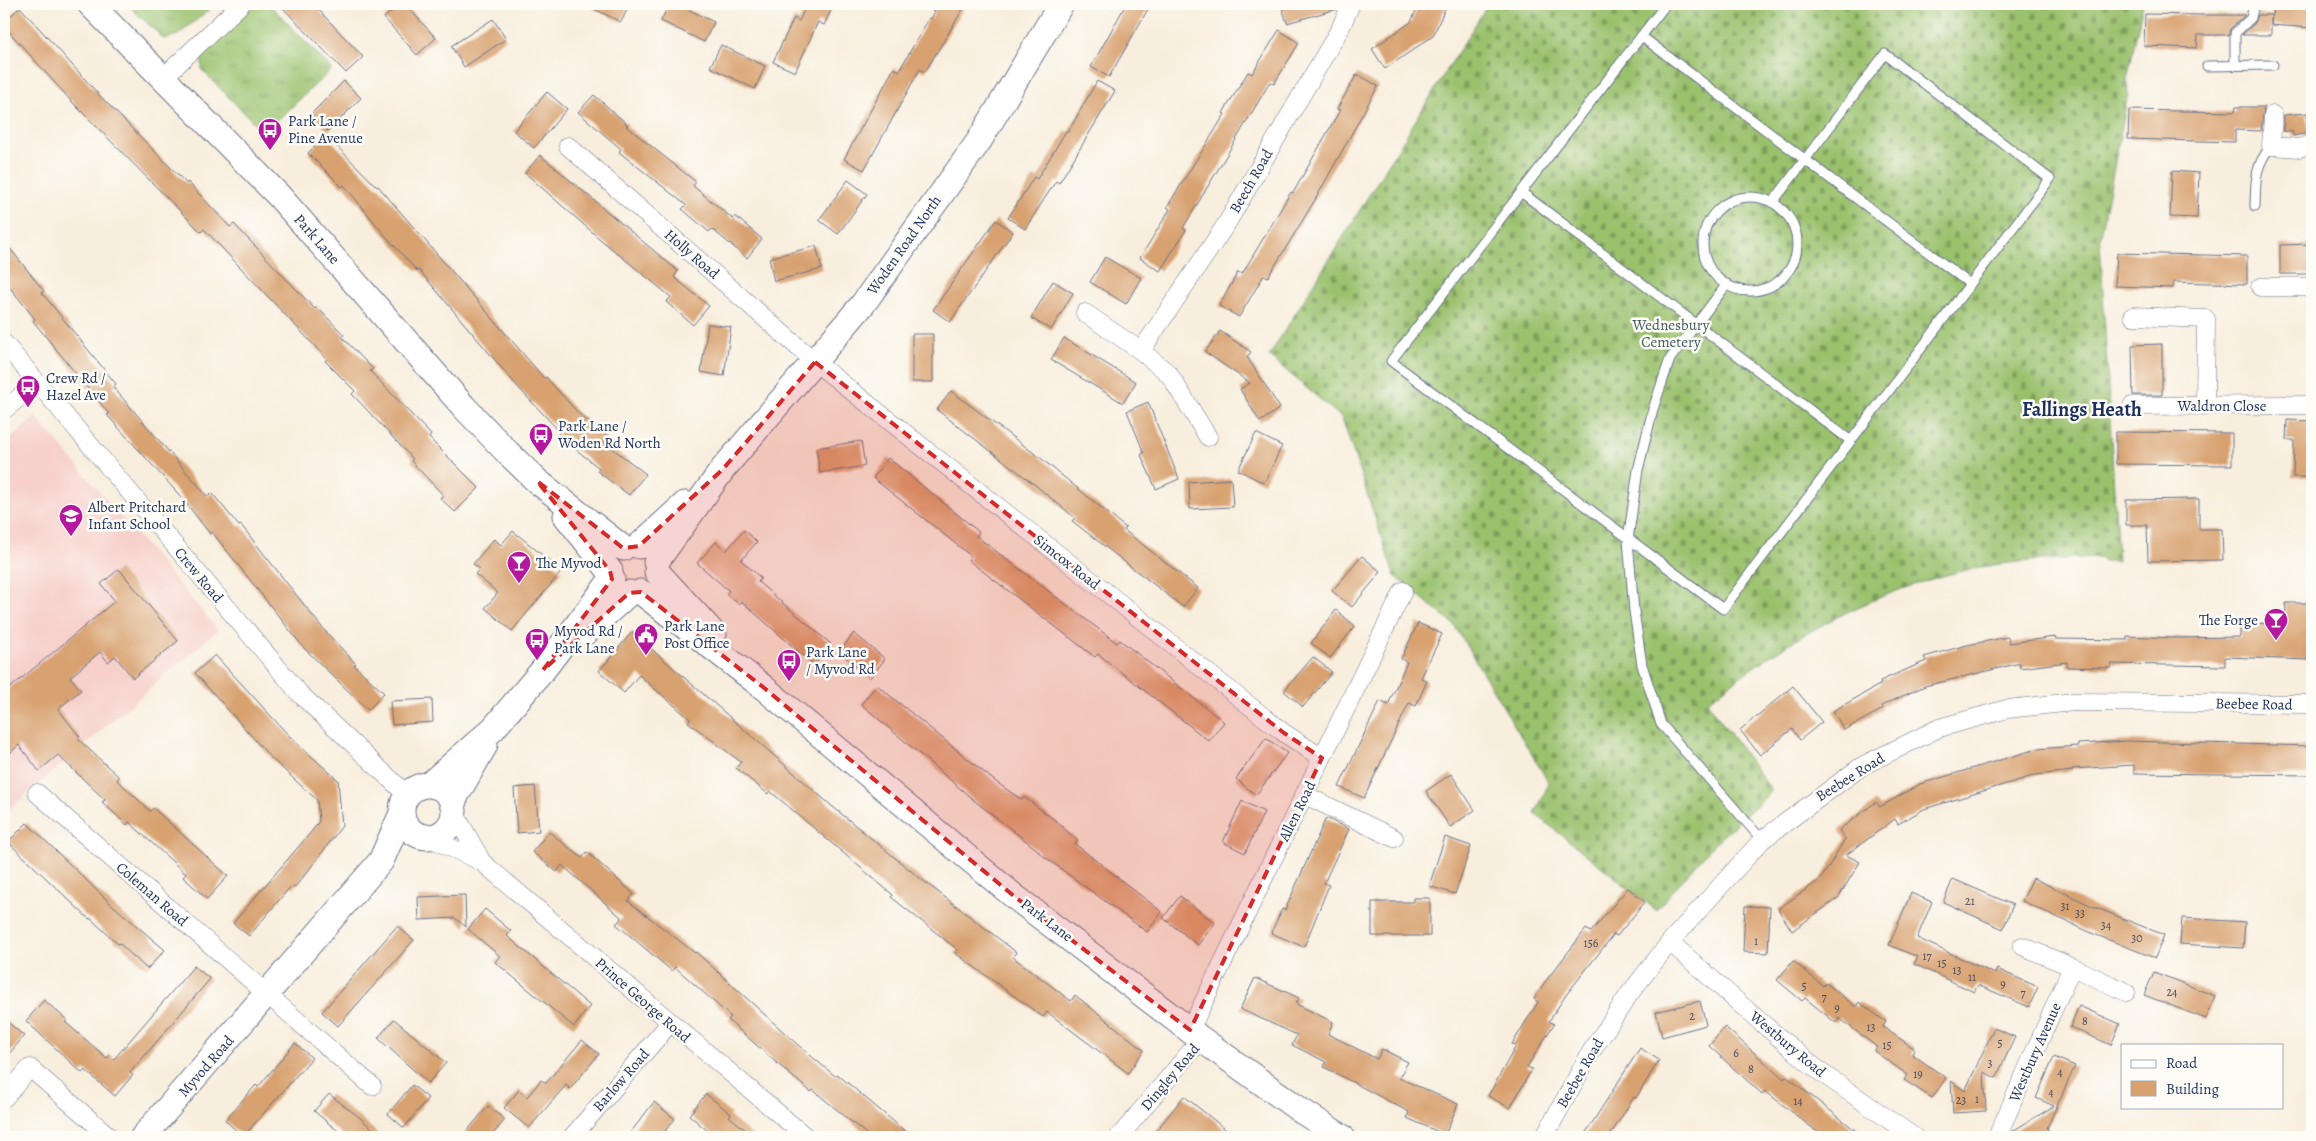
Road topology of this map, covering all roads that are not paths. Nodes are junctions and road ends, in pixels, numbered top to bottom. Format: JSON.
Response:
{"nodes":[{"id":1,"x":90,"y":4,"type":"edge"},
{"id":2,"x":241,"y":4,"type":"edge"},
{"id":3,"x":1061,"y":4,"type":"edge"},
{"id":4,"x":1351,"y":4,"type":"edge"},
{"id":5,"x":1666,"y":4,"type":"edge"},
{"id":6,"x":2254,"y":4,"type":"edge"},
{"id":7,"x":1641,"y":36,"type":"junction"},
{"id":8,"x":2234,"y":65,"type":"junction"},
{"id":9,"x":2273,"y":65,"type":"dead end"},
{"id":10,"x":2206,"y":66,"type":"dead end"},
{"id":11,"x":164,"y":77,"type":"junction"},
{"id":12,"x":2273,"y":114,"type":"dead end"},
{"id":13,"x":2312,"y":143,"type":"edge"},
{"id":14,"x":568,"y":146,"type":"dead end"},
{"id":15,"x":2271,"y":146,"type":"junction"},
{"id":16,"x":1805,"y":159,"type":"junction"},
{"id":17,"x":1521,"y":192,"type":"junction"},
{"id":18,"x":1772,"y":202,"type":"junction"},
{"id":19,"x":2255,"y":206,"type":"dead end"},
{"id":20,"x":1727,"y":284,"type":"junction"},
{"id":21,"x":1970,"y":284,"type":"junction"},
{"id":22,"x":2260,"y":287,"type":"dead end"},
{"id":23,"x":2312,"y":287,"type":"edge"},
{"id":24,"x":1085,"y":313,"type":"dead end"},
{"id":25,"x":2133,"y":316,"type":"dead end"},
{"id":26,"x":1696,"y":324,"type":"junction"},
{"id":27,"x":4,"y":343,"type":"edge"},
{"id":28,"x":1141,"y":351,"type":"junction"},
{"id":29,"x":815,"y":362,"type":"junction"},
{"id":30,"x":37,"y":383,"type":"junction"},
{"id":31,"x":2312,"y":405,"type":"edge"},
{"id":32,"x":2132,"y":406,"type":"dead end"},
{"id":33,"x":2205,"y":406,"type":"junction"},
{"id":34,"x":4,"y":410,"type":"edge"},
{"id":35,"x":1208,"y":437,"type":"dead end"},
{"id":36,"x":1851,"y":441,"type":"junction"},
{"id":37,"x":538,"y":481,"type":"junction"},
{"id":38,"x":1628,"y":538,"type":"junction"},
{"id":39,"x":644,"y":557,"type":"junction"},
{"id":40,"x":623,"y":584,"type":"junction"},
{"id":41,"x":1403,"y":591,"type":"dead end"},
{"id":42,"x":763,"y":687,"type":"junction"},
{"id":43,"x":2312,"y":704,"type":"edge"},
{"id":44,"x":493,"y":729,"type":"junction"},
{"id":45,"x":1322,"y":758,"type":"junction"},
{"id":46,"x":37,"y":793,"type":"dead end"},
{"id":47,"x":1305,"y":795,"type":"junction"},
{"id":48,"x":413,"y":798,"type":"junction"},
{"id":49,"x":453,"y":808,"type":"junction"},
{"id":50,"x":425,"y":837,"type":"junction"},
{"id":51,"x":1394,"y":838,"type":"dead end"},
{"id":52,"x":1762,"y":840,"type":"junction"},
{"id":53,"x":382,"y":861,"type":"junction"},
{"id":54,"x":482,"y":862,"type":"junction"},
{"id":55,"x":1670,"y":942,"type":"junction"},
{"id":56,"x":2022,"y":946,"type":"dead end"},
{"id":57,"x":2072,"y":967,"type":"junction"},
{"id":58,"x":2126,"y":992,"type":"dead end"},
{"id":59,"x":268,"y":995,"type":"junction"},
{"id":60,"x":670,"y":1024,"type":"junction"},
{"id":61,"x":1196,"y":1034,"type":"junction"},
{"id":62,"x":372,"y":1086,"type":"dead end"},
{"id":63,"x":4,"y":1098,"type":"edge"},
{"id":64,"x":110,"y":1137,"type":"edge"},
{"id":65,"x":143,"y":1137,"type":"edge"},
{"id":66,"x":572,"y":1137,"type":"edge"},
{"id":67,"x":806,"y":1137,"type":"edge"},
{"id":68,"x":1120,"y":1137,"type":"edge"},
{"id":69,"x":1342,"y":1137,"type":"edge"},
{"id":70,"x":1544,"y":1137,"type":"edge"},
{"id":71,"x":1914,"y":1137,"type":"edge"},
{"id":72,"x":1997,"y":1137,"type":"edge"}],
"edges":[{"from":1,"to":11,"type":"main road","name":"Park Lane"},
{"from":2,"to":11,"type":"street"},
{"from":3,"to":29,"type":"main road","name":"Woden Road North"},
{"from":4,"to":28,"type":"street","name":"Beech Road"},
{"from":5,"to":7,"type":"lane"},
{"from":6,"to":8,"type":"lane"},
{"from":7,"to":16,"type":"lane"},
{"from":7,"to":17,"type":"lane"},
{"from":8,"to":9,"type":"lane"},
{"from":8,"to":10,"type":"lane"},
{"from":11,"to":37,"type":"main road","name":"Park Lane"},
{"from":12,"to":15,"type":"street"},
{"from":13,"to":15,"type":"street"},
{"from":14,"to":29,"type":"street","name":"Holly Road"},
{"from":15,"to":19,"type":"lane"},
{"from":16,"to":18,"type":"lane"},
{"from":16,"to":21,"type":"lane"},
{"from":16,"to":21,"type":"lane"},
{"from":17,"to":26,"type":"lane"},
{"from":17,"to":38,"type":"lane"},
{"from":18,"to":20,"type":"lane"},
{"from":18,"to":20,"type":"lane"},
{"from":20,"to":26,"type":"lane"},
{"from":21,"to":36,"type":"lane"},
{"from":22,"to":23,"type":"street"},
{"from":24,"to":28,"type":"street"},
{"from":25,"to":33,"type":"street"},
{"from":26,"to":36,"type":"lane"},
{"from":26,"to":38,"type":"lane"},
{"from":27,"to":30,"type":"street","name":"Crew Road"},
{"from":28,"to":35,"type":"street"},
{"from":29,"to":39,"type":"main road","name":"Woden Road North"},
{"from":29,"to":45,"type":"street","name":"Simcox Road"},
{"from":30,"to":34,"type":"street"},
{"from":30,"to":48,"type":"street","name":"Crew Road"},
{"from":31,"to":33,"type":"street","name":"Waldron Close"},
{"from":32,"to":33,"type":"street","name":"Waldron Close"},
{"from":36,"to":38,"type":"lane"},
{"from":37,"to":39,"type":"main road","name":"Park Lane"},
{"from":37,"to":40,"type":"main road","name":"Park Lane"},
{"from":38,"to":52,"type":"lane"},
{"from":39,"to":40,"type":"main road"},
{"from":39,"to":40,"type":"main road"},
{"from":39,"to":42,"type":"main road","name":"Park Lane"},
{"from":40,"to":42,"type":"main road","name":"Park Lane"},
{"from":40,"to":44,"type":"main road","name":"Myvod Road"},
{"from":41,"to":45,"type":"street","name":"Allen Road"},
{"from":42,"to":61,"type":"main road","name":"Park Lane"},
{"from":43,"to":52,"type":"street","name":"Beebee Road"},
{"from":44,"to":48,"type":"main road","name":"Myvod Road"},
{"from":44,"to":49,"type":"main road","name":"Myvod Road"},
{"from":45,"to":47,"type":"street","name":"Allen Road"},
{"from":46,"to":59,"type":"street","name":"Coleman Road"},
{"from":47,"to":51,"type":"street"},
{"from":47,"to":61,"type":"street","name":"Allen Road"},
{"from":48,"to":49,"type":"main road"},
{"from":48,"to":50,"type":"main road"},
{"from":48,"to":53,"type":"main road","name":"Myvod Road"},
{"from":49,"to":50,"type":"main road"},
{"from":49,"to":54,"type":"street","name":"Prince George Road"},
{"from":50,"to":53,"type":"main road","name":"Myvod Road"},
{"from":50,"to":54,"type":"street","name":"Prince George Road"},
{"from":52,"to":55,"type":"street","name":"Beebee Road"},
{"from":53,"to":59,"type":"main road","name":"Myvod Road"},
{"from":54,"to":60,"type":"street","name":"Prince George Road"},
{"from":55,"to":70,"type":"street","name":"Beebee Road"},
{"from":55,"to":71,"type":"street","name":"Westbury Road"},
{"from":56,"to":57,"type":"street"},
{"from":57,"to":58,"type":"street"},
{"from":57,"to":72,"type":"street","name":"Westbury Avenue"},
{"from":59,"to":62,"type":"street"},
{"from":59,"to":65,"type":"main road","name":"Myvod Road"},
{"from":60,"to":66,"type":"street","name":"Barlow Road"},
{"from":60,"to":67,"type":"street","name":"Prince George Road"},
{"from":61,"to":68,"type":"street","name":"Dingley Road"},
{"from":61,"to":69,"type":"main road","name":"Park Lane"},
{"from":63,"to":64,"type":"street"}]}
